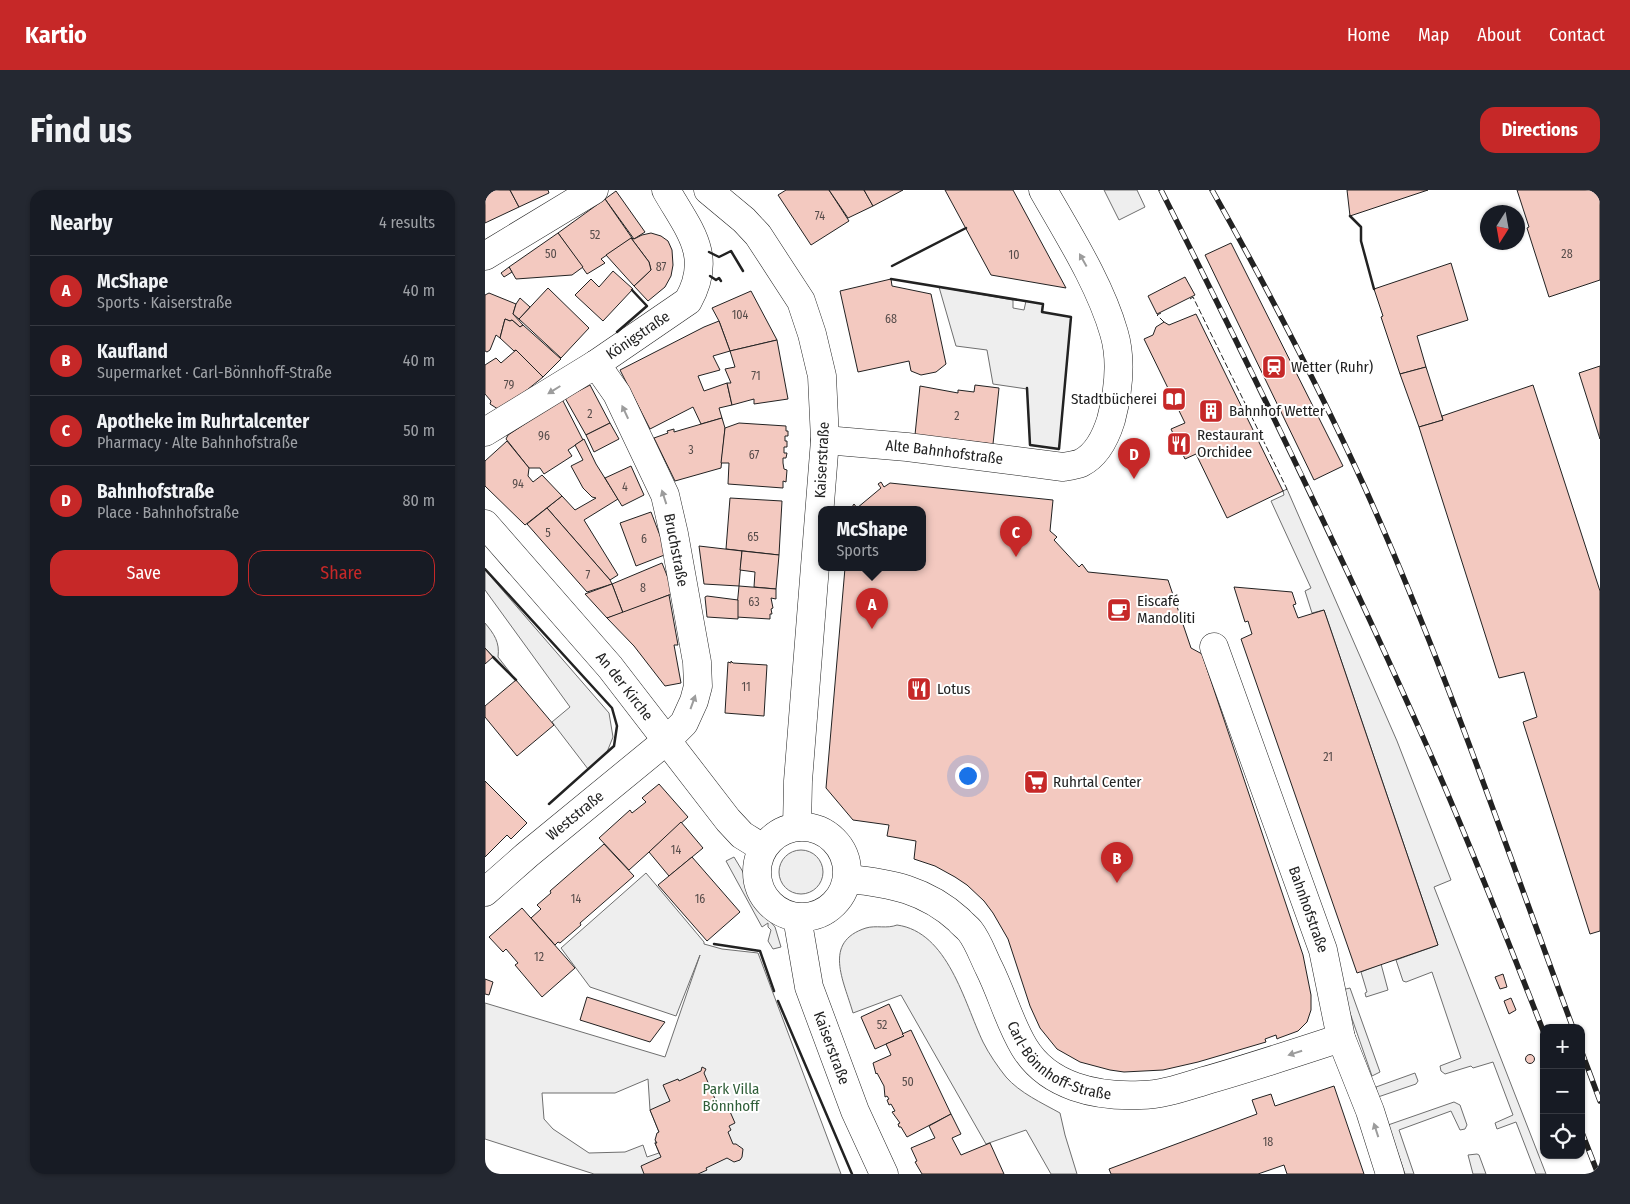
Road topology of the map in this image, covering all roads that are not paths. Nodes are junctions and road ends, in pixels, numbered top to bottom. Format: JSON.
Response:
{"nodes":[{"id":1,"x":595,"y":190,"type":"edge"},
{"id":2,"x":666,"y":190,"type":"edge"},
{"id":3,"x":708,"y":190,"type":"edge"},
{"id":4,"x":1043,"y":190,"type":"edge"},
{"id":5,"x":485,"y":256,"type":"edge"},
{"id":6,"x":596,"y":364,"type":"junction"},
{"id":7,"x":485,"y":432,"type":"edge"},
{"id":8,"x":825,"y":440,"type":"junction"},
{"id":9,"x":820,"y":506,"type":"edge"},
{"id":10,"x":485,"y":524,"type":"edge"},
{"id":11,"x":818,"y":526,"type":"edge"},
{"id":12,"x":1218,"y":657,"type":"dead end"},
{"id":13,"x":666,"y":741,"type":"junction"},
{"id":14,"x":797,"y":827,"type":"junction"},
{"id":15,"x":763,"y":848,"type":"junction"},
{"id":16,"x":848,"y":878,"type":"junction"},
{"id":17,"x":485,"y":892,"type":"edge"},
{"id":18,"x":797,"y":917,"type":"junction"},
{"id":19,"x":1341,"y":1038,"type":"junction"},
{"id":20,"x":884,"y":1174,"type":"edge"},
{"id":21,"x":1391,"y":1174,"type":"edge"}],
"edges":[{"from":1,"to":5,"type":"street"},
{"from":2,"to":6,"type":"street","name":"Königstraße"},
{"from":3,"to":8,"type":"street","name":"Kaiserstraße"},
{"from":8,"to":4,"type":"street","name":"Alte Bahnhofstraße","one_way":true},
{"from":6,"to":7,"type":"street","name":"Königstraße","one_way":true},
{"from":13,"to":6,"type":"street","name":"Bruchstraße","one_way":true},
{"from":8,"to":9,"type":"street","name":"Kaiserstraße"},
{"from":10,"to":13,"type":"street","name":"An der Kirche"},
{"from":11,"to":14,"type":"street","name":"Kaiserstraße"},
{"from":12,"to":19,"type":"street","name":"Bahnhofstraße"},
{"from":13,"to":15,"type":"street","name":"An der Kirche"},
{"from":13,"to":17,"type":"street","name":"Weststraße"},
{"from":14,"to":15,"type":"street"},
{"from":14,"to":16,"type":"street"},
{"from":15,"to":18,"type":"street"},
{"from":16,"to":18,"type":"street"},
{"from":19,"to":16,"type":"street","name":"Carl-Bönnhoff-Straße","one_way":true},
{"from":18,"to":20,"type":"street","name":"Kaiserstraße"},
{"from":21,"to":19,"type":"street","name":"Bahnhofstraße","one_way":true}]}
